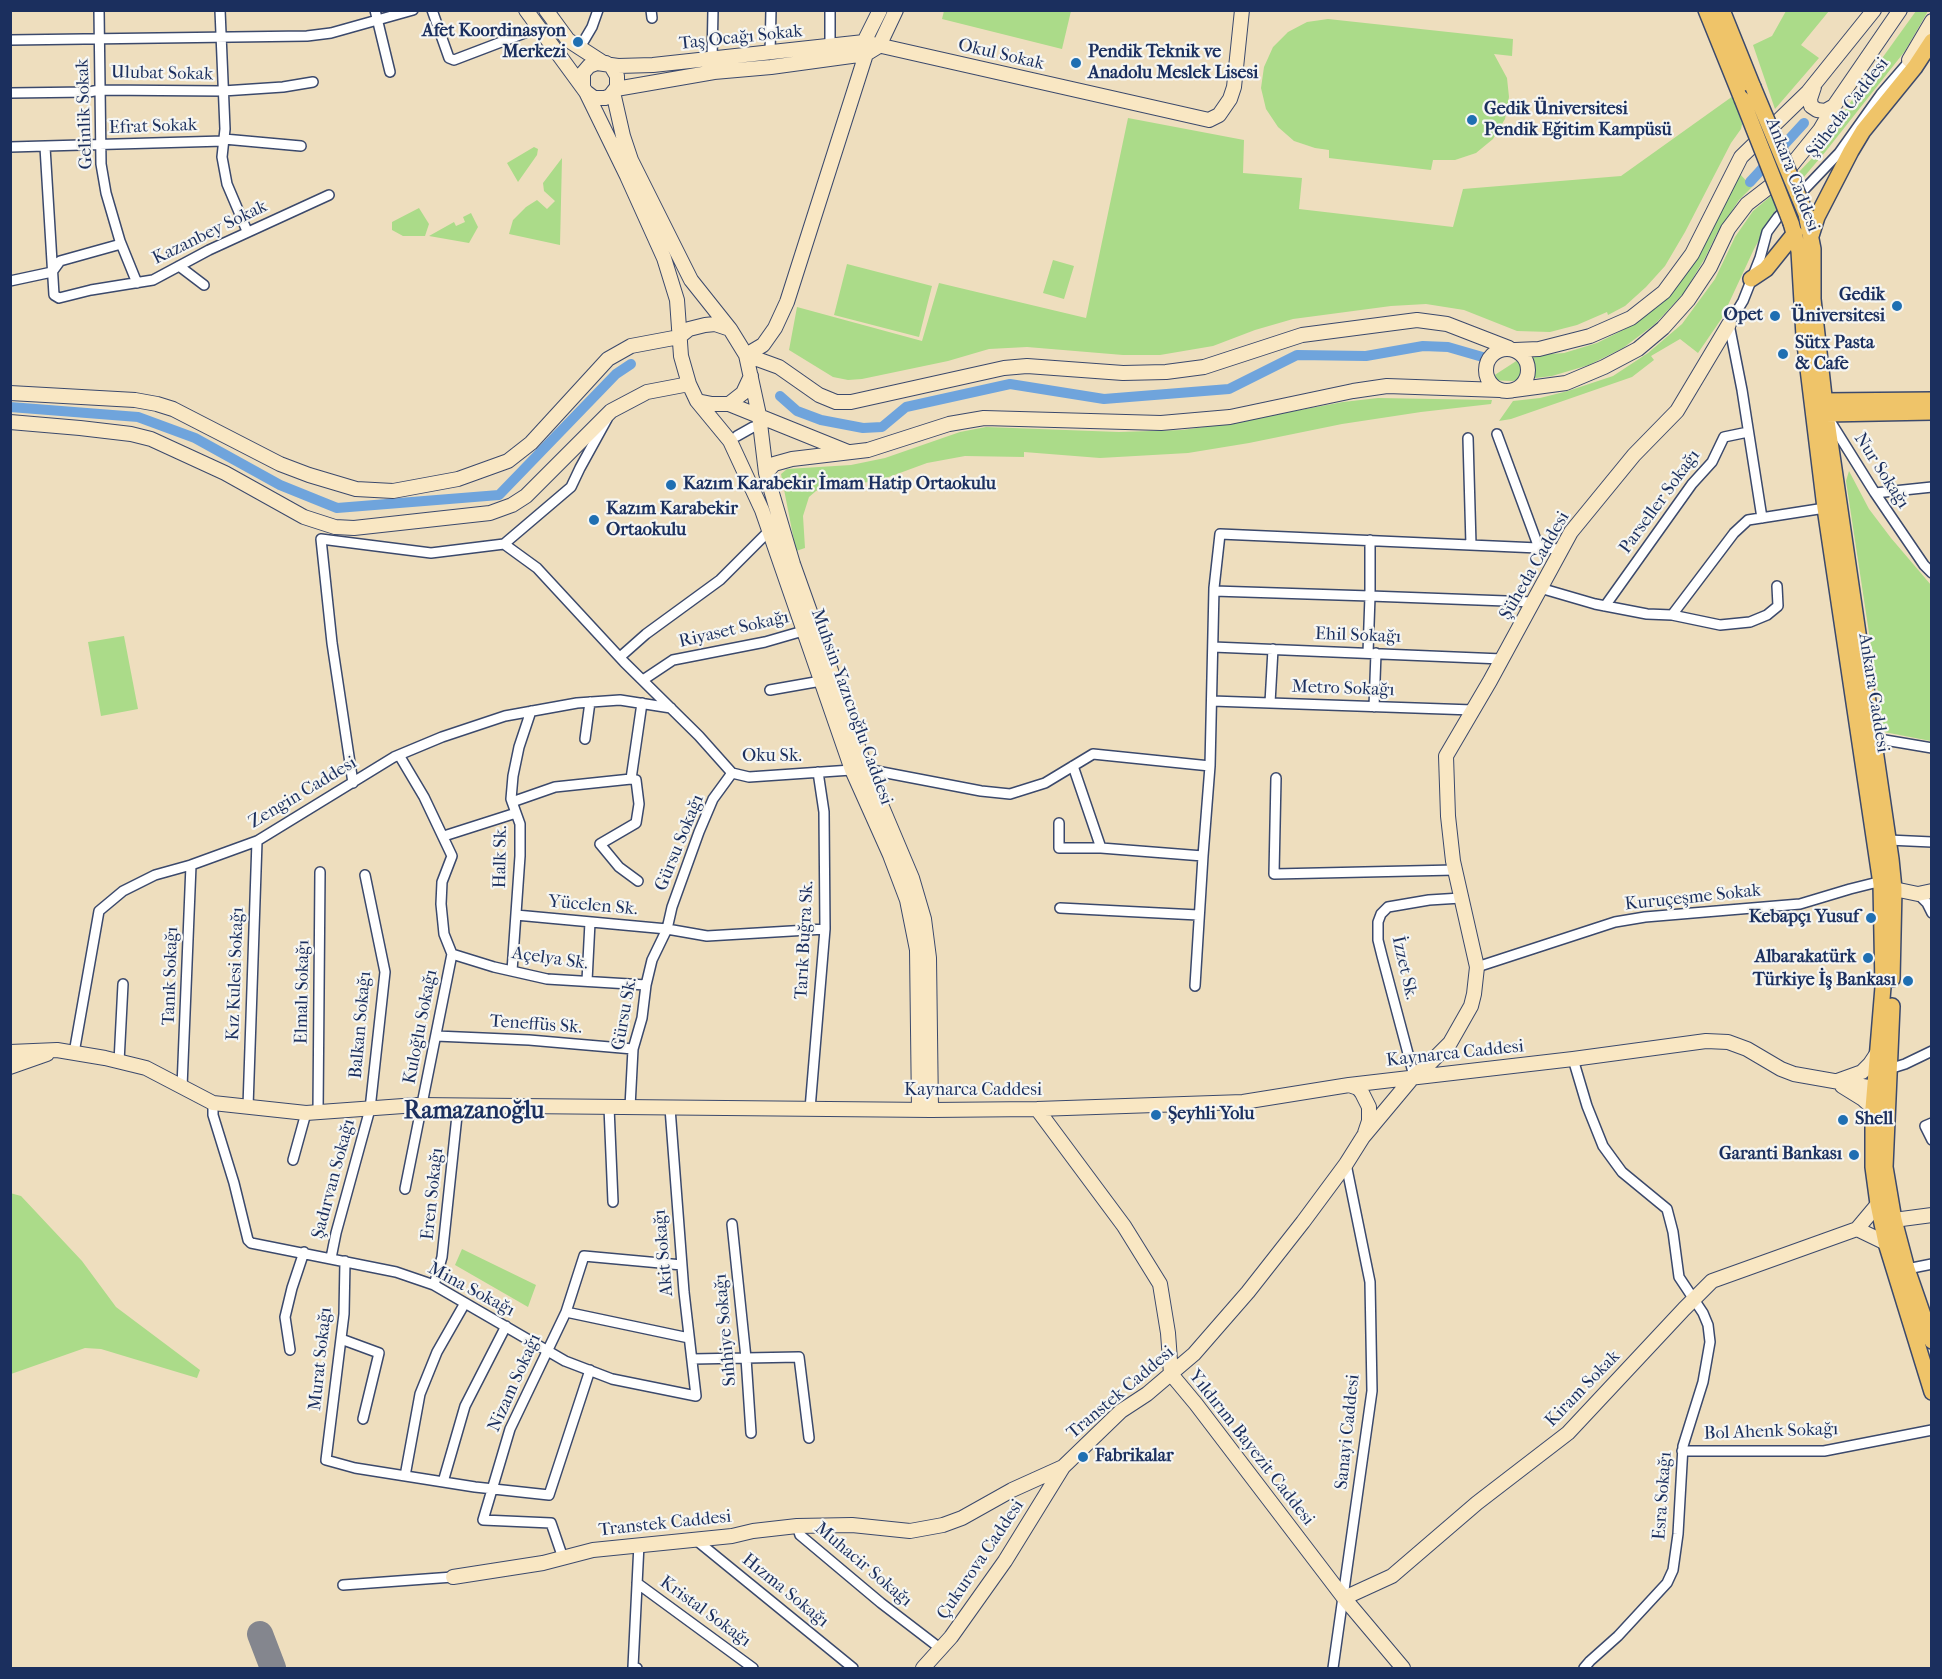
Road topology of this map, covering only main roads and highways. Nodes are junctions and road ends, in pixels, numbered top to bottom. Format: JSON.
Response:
{"nodes":[{"id":1,"x":1706,"y":10,"type":"edge"},
{"id":2,"x":1722,"y":10,"type":"edge"},
{"id":3,"x":1931,"y":41,"type":"edge"},
{"id":4,"x":1793,"y":228,"type":"junction"},
{"id":5,"x":1811,"y":236,"type":"junction"},
{"id":6,"x":1751,"y":279,"type":"road end"},
{"id":7,"x":1932,"y":400,"type":"edge"},
{"id":8,"x":1821,"y":408,"type":"junction"},
{"id":9,"x":1932,"y":412,"type":"edge"},
{"id":10,"x":1888,"y":886,"type":"junction"},
{"id":11,"x":1881,"y":1090,"type":"junction"},
{"id":12,"x":1932,"y":1341,"type":"edge"},
{"id":13,"x":1932,"y":1392,"type":"edge"}],
"edges":[{"from":1,"to":4,"type":"main road","name":"Ankara Caddesi","bridge":true},
{"from":2,"to":5,"type":"main road","name":"Ankara Caddesi","bridge":true},
{"from":3,"to":5,"type":"main road"},
{"from":4,"to":6,"type":"main road"},
{"from":4,"to":8,"type":"main road","name":"Ankara Caddesi"},
{"from":5,"to":8,"type":"main road","name":"Ankara Caddesi"},
{"from":7,"to":8,"type":"main road"},
{"from":8,"to":9,"type":"main road"},
{"from":8,"to":10,"type":"main road","name":"Ankara Caddesi"},
{"from":8,"to":10,"type":"main road","name":"Ankara Caddesi"},
{"from":10,"to":11,"type":"main road","name":"Ankara Caddesi"},
{"from":10,"to":11,"type":"main road","name":"Ankara Caddesi"},
{"from":11,"to":12,"type":"main road","name":"Ankara Caddesi"},
{"from":11,"to":13,"type":"main road","name":"Ankara Caddesi"}]}
